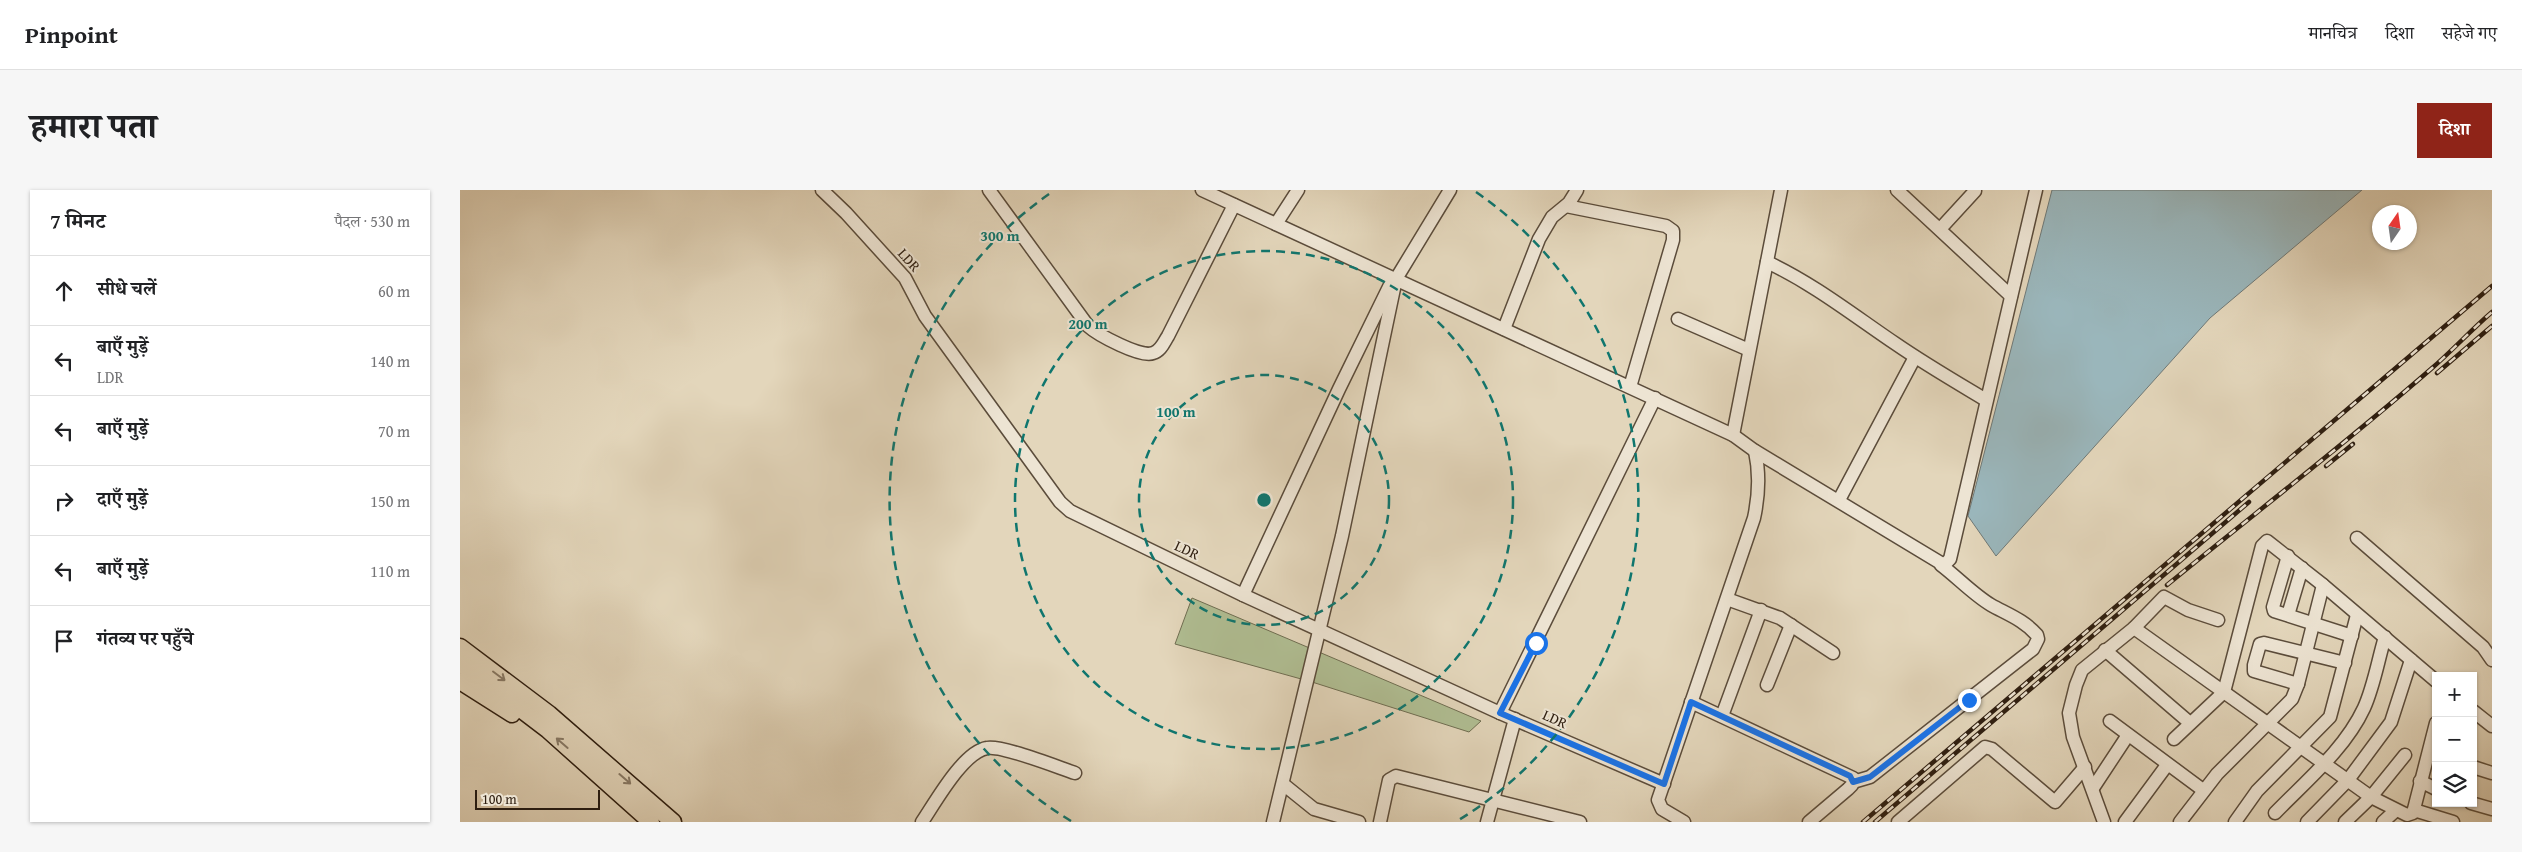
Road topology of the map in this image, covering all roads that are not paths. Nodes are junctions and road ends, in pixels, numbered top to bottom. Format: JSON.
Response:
{"nodes":[{"id":1,"x":822,"y":190,"type":"edge"},
{"id":2,"x":989,"y":190,"type":"edge"},
{"id":3,"x":1298,"y":190,"type":"edge"},
{"id":4,"x":1450,"y":190,"type":"edge"},
{"id":5,"x":1576,"y":190,"type":"edge"},
{"id":6,"x":1781,"y":190,"type":"edge"},
{"id":7,"x":1898,"y":190,"type":"edge"},
{"id":8,"x":2036,"y":190,"type":"edge"},
{"id":9,"x":1207,"y":191,"type":"edge"},
{"id":10,"x":1974,"y":191,"type":"edge"},
{"id":11,"x":1234,"y":205,"type":"junction"},
{"id":12,"x":1566,"y":206,"type":"junction"},
{"id":13,"x":1276,"y":224,"type":"junction"},
{"id":14,"x":1941,"y":228,"type":"junction"},
{"id":15,"x":1767,"y":262,"type":"junction"},
{"id":16,"x":1396,"y":279,"type":"junction"},
{"id":17,"x":2011,"y":296,"type":"junction"},
{"id":18,"x":1678,"y":319,"type":"dead end"},
{"id":19,"x":1504,"y":329,"type":"junction"},
{"id":20,"x":1750,"y":350,"type":"junction"},
{"id":21,"x":1915,"y":357,"type":"junction"},
{"id":22,"x":1630,"y":386,"type":"junction"},
{"id":23,"x":1655,"y":398,"type":"junction"},
{"id":24,"x":1986,"y":400,"type":"junction"},
{"id":25,"x":1733,"y":435,"type":"junction"},
{"id":26,"x":1755,"y":451,"type":"junction"},
{"id":27,"x":1840,"y":500,"type":"junction"},
{"id":28,"x":2357,"y":538,"type":"dead end"},
{"id":29,"x":2288,"y":556,"type":"junction"},
{"id":30,"x":1941,"y":565,"type":"junction"},
{"id":31,"x":2302,"y":568,"type":"junction"},
{"id":32,"x":2323,"y":585,"type":"junction"},
{"id":33,"x":1243,"y":595,"type":"junction"},
{"id":34,"x":1727,"y":599,"type":"junction"},
{"id":35,"x":1761,"y":610,"type":"junction"},
{"id":36,"x":2288,"y":615,"type":"junction"},
{"id":37,"x":2358,"y":615,"type":"junction"},
{"id":38,"x":2218,"y":620,"type":"dead end"},
{"id":39,"x":2312,"y":623,"type":"junction"},
{"id":40,"x":1791,"y":625,"type":"junction"},
{"id":41,"x":2134,"y":628,"type":"junction"},
{"id":42,"x":1320,"y":629,"type":"junction"},
{"id":43,"x":2352,"y":636,"type":"junction"},
{"id":44,"x":2385,"y":638,"type":"junction"},
{"id":45,"x":2105,"y":650,"type":"junction"},
{"id":46,"x":460,"y":651,"type":"edge"},
{"id":47,"x":1833,"y":653,"type":"dead end"},
{"id":48,"x":2305,"y":654,"type":"junction"},
{"id":49,"x":2411,"y":660,"type":"junction"},
{"id":50,"x":2492,"y":660,"type":"edge"},
{"id":51,"x":2345,"y":663,"type":"junction"},
{"id":52,"x":2432,"y":678,"type":"edge"},
{"id":53,"x":460,"y":681,"type":"edge"},
{"id":54,"x":2298,"y":684,"type":"junction"},
{"id":55,"x":1767,"y":685,"type":"dead end"},
{"id":56,"x":2224,"y":692,"type":"junction"},
{"id":57,"x":1691,"y":702,"type":"junction"},
{"id":58,"x":1500,"y":713,"type":"junction"},
{"id":59,"x":2477,"y":714,"type":"edge"},
{"id":60,"x":1722,"y":716,"type":"junction"},
{"id":61,"x":1515,"y":719,"type":"junction"},
{"id":62,"x":536,"y":721,"type":"junction"},
{"id":63,"x":2110,"y":721,"type":"dead end"},
{"id":64,"x":2190,"y":723,"type":"junction"},
{"id":65,"x":2268,"y":724,"type":"junction"},
{"id":66,"x":2492,"y":726,"type":"edge"},
{"id":67,"x":2128,"y":735,"type":"junction"},
{"id":68,"x":2174,"y":739,"type":"dead end"},
{"id":69,"x":2300,"y":748,"type":"junction"},
{"id":70,"x":2405,"y":755,"type":"dead end"},
{"id":71,"x":2431,"y":756,"type":"edge"},
{"id":72,"x":2323,"y":763,"type":"junction"},
{"id":73,"x":2167,"y":764,"type":"junction"},
{"id":74,"x":2085,"y":767,"type":"junction"},
{"id":75,"x":2477,"y":768,"type":"edge"},
{"id":76,"x":1075,"y":773,"type":"dead end"},
{"id":77,"x":2492,"y":773,"type":"edge"},
{"id":78,"x":2348,"y":780,"type":"junction"},
{"id":79,"x":1853,"y":782,"type":"junction"},
{"id":80,"x":2420,"y":782,"type":"junction"},
{"id":81,"x":1283,"y":784,"type":"junction"},
{"id":82,"x":1664,"y":784,"type":"junction"},
{"id":83,"x":2432,"y":787,"type":"edge"},
{"id":84,"x":2093,"y":788,"type":"junction"},
{"id":85,"x":2203,"y":790,"type":"junction"},
{"id":86,"x":2371,"y":797,"type":"junction"},
{"id":87,"x":1493,"y":799,"type":"junction"},
{"id":88,"x":2477,"y":805,"type":"edge"},
{"id":89,"x":2414,"y":810,"type":"junction"},
{"id":90,"x":2492,"y":810,"type":"edge"},
{"id":91,"x":2395,"y":811,"type":"junction"},
{"id":92,"x":2275,"y":813,"type":"dead end"},
{"id":93,"x":651,"y":822,"type":"edge"},
{"id":94,"x":673,"y":822,"type":"edge"},
{"id":95,"x":922,"y":822,"type":"edge"},
{"id":96,"x":1273,"y":822,"type":"edge"},
{"id":97,"x":1359,"y":822,"type":"edge"},
{"id":98,"x":1380,"y":822,"type":"edge"},
{"id":99,"x":1487,"y":822,"type":"edge"},
{"id":100,"x":1580,"y":822,"type":"edge"},
{"id":101,"x":1684,"y":822,"type":"edge"},
{"id":102,"x":1809,"y":822,"type":"edge"},
{"id":103,"x":1898,"y":822,"type":"edge"},
{"id":104,"x":2103,"y":822,"type":"edge"},
{"id":105,"x":2125,"y":822,"type":"edge"},
{"id":106,"x":2180,"y":822,"type":"edge"},
{"id":107,"x":2235,"y":822,"type":"edge"},
{"id":108,"x":2307,"y":822,"type":"edge"},
{"id":109,"x":2345,"y":822,"type":"edge"},
{"id":110,"x":2383,"y":822,"type":"edge"},
{"id":111,"x":2453,"y":822,"type":"edge"}],
"edges":[{"from":1,"to":33,"type":"street","name":"LDR"},
{"from":2,"to":11,"type":"street"},
{"from":3,"to":13,"type":"street"},
{"from":4,"to":16,"type":"street"},
{"from":5,"to":12,"type":"street"},
{"from":6,"to":15,"type":"street"},
{"from":7,"to":14,"type":"street"},
{"from":8,"to":17,"type":"street"},
{"from":9,"to":11,"type":"street"},
{"from":10,"to":14,"type":"street"},
{"from":11,"to":13,"type":"street"},
{"from":12,"to":19,"type":"street"},
{"from":12,"to":22,"type":"street"},
{"from":13,"to":16,"type":"street"},
{"from":14,"to":17,"type":"street"},
{"from":15,"to":20,"type":"street"},
{"from":15,"to":21,"type":"street"},
{"from":16,"to":19,"type":"street"},
{"from":16,"to":33,"type":"street"},
{"from":16,"to":42,"type":"street"},
{"from":17,"to":24,"type":"street"},
{"from":18,"to":20,"type":"street"},
{"from":19,"to":22,"type":"street"},
{"from":20,"to":25,"type":"street"},
{"from":21,"to":24,"type":"street"},
{"from":21,"to":27,"type":"street"},
{"from":22,"to":23,"type":"street"},
{"from":23,"to":25,"type":"street"},
{"from":23,"to":58,"type":"street"},
{"from":24,"to":30,"type":"street"},
{"from":25,"to":26,"type":"street"},
{"from":26,"to":27,"type":"street"},
{"from":26,"to":34,"type":"street"},
{"from":27,"to":30,"type":"street"},
{"from":28,"to":50,"type":"street"},
{"from":29,"to":31,"type":"street"},
{"from":29,"to":36,"type":"street"},
{"from":29,"to":56,"type":"street"},
{"from":30,"to":79,"type":"street"},
{"from":31,"to":32,"type":"street"},
{"from":31,"to":36,"type":"street"},
{"from":32,"to":37,"type":"street"},
{"from":32,"to":39,"type":"street"},
{"from":33,"to":42,"type":"street","name":"LDR"},
{"from":34,"to":35,"type":"street"},
{"from":34,"to":57,"type":"street"},
{"from":35,"to":40,"type":"street"},
{"from":35,"to":60,"type":"street"},
{"from":36,"to":39,"type":"street"},
{"from":37,"to":43,"type":"street"},
{"from":37,"to":44,"type":"street"},
{"from":38,"to":41,"type":"street"},
{"from":39,"to":43,"type":"street"},
{"from":39,"to":48,"type":"street"},
{"from":40,"to":47,"type":"street"},
{"from":40,"to":55,"type":"street"},
{"from":41,"to":45,"type":"street"},
{"from":41,"to":56,"type":"street"},
{"from":42,"to":58,"type":"street","name":"LDR"},
{"from":42,"to":81,"type":"street"},
{"from":43,"to":51,"type":"street"},
{"from":44,"to":49,"type":"street"},
{"from":44,"to":72,"type":"street"},
{"from":45,"to":64,"type":"street"},
{"from":45,"to":74,"type":"street"},
{"from":46,"to":62,"type":"main road"},
{"from":46,"to":94,"type":"main road","one_way":true},
{"from":48,"to":51,"type":"street"},
{"from":48,"to":54,"type":"street"},
{"from":48,"to":54,"type":"street"},
{"from":49,"to":52,"type":"street"},
{"from":49,"to":78,"type":"street"},
{"from":51,"to":69,"type":"street"},
{"from":53,"to":62,"type":"main road"},
{"from":54,"to":65,"type":"street"},
{"from":56,"to":64,"type":"street"},
{"from":56,"to":65,"type":"street"},
{"from":57,"to":60,"type":"street"},
{"from":57,"to":82,"type":"street"},
{"from":58,"to":61,"type":"street","name":"LDR"},
{"from":59,"to":66,"type":"street"},
{"from":60,"to":79,"type":"street"},
{"from":61,"to":82,"type":"street","name":"LDR"},
{"from":61,"to":87,"type":"street"},
{"from":93,"to":62,"type":"main road","one_way":true},
{"from":63,"to":67,"type":"street"},
{"from":64,"to":68,"type":"street"},
{"from":65,"to":69,"type":"street"},
{"from":65,"to":85,"type":"street"},
{"from":67,"to":73,"type":"street"},
{"from":67,"to":84,"type":"street"},
{"from":69,"to":72,"type":"street"},
{"from":69,"to":107,"type":"street"},
{"from":70,"to":86,"type":"street"},
{"from":71,"to":80,"type":"street"},
{"from":72,"to":78,"type":"street"},
{"from":72,"to":92,"type":"street"},
{"from":73,"to":85,"type":"street"},
{"from":73,"to":105,"type":"street"},
{"from":74,"to":84,"type":"street"},
{"from":74,"to":103,"type":"street"},
{"from":75,"to":77,"type":"street"},
{"from":76,"to":95,"type":"street"},
{"from":78,"to":86,"type":"street"},
{"from":78,"to":108,"type":"street"},
{"from":79,"to":102,"type":"street"},
{"from":80,"to":83,"type":"street"},
{"from":80,"to":89,"type":"street"},
{"from":81,"to":96,"type":"street"},
{"from":81,"to":97,"type":"street"},
{"from":82,"to":101,"type":"street"},
{"from":84,"to":104,"type":"street"},
{"from":85,"to":106,"type":"street"},
{"from":86,"to":91,"type":"street"},
{"from":86,"to":109,"type":"street"},
{"from":87,"to":98,"type":"street"},
{"from":87,"to":99,"type":"street"},
{"from":87,"to":100,"type":"street"},
{"from":88,"to":90,"type":"street"},
{"from":89,"to":91,"type":"street"},
{"from":89,"to":111,"type":"street"},
{"from":91,"to":110,"type":"street"}]}
